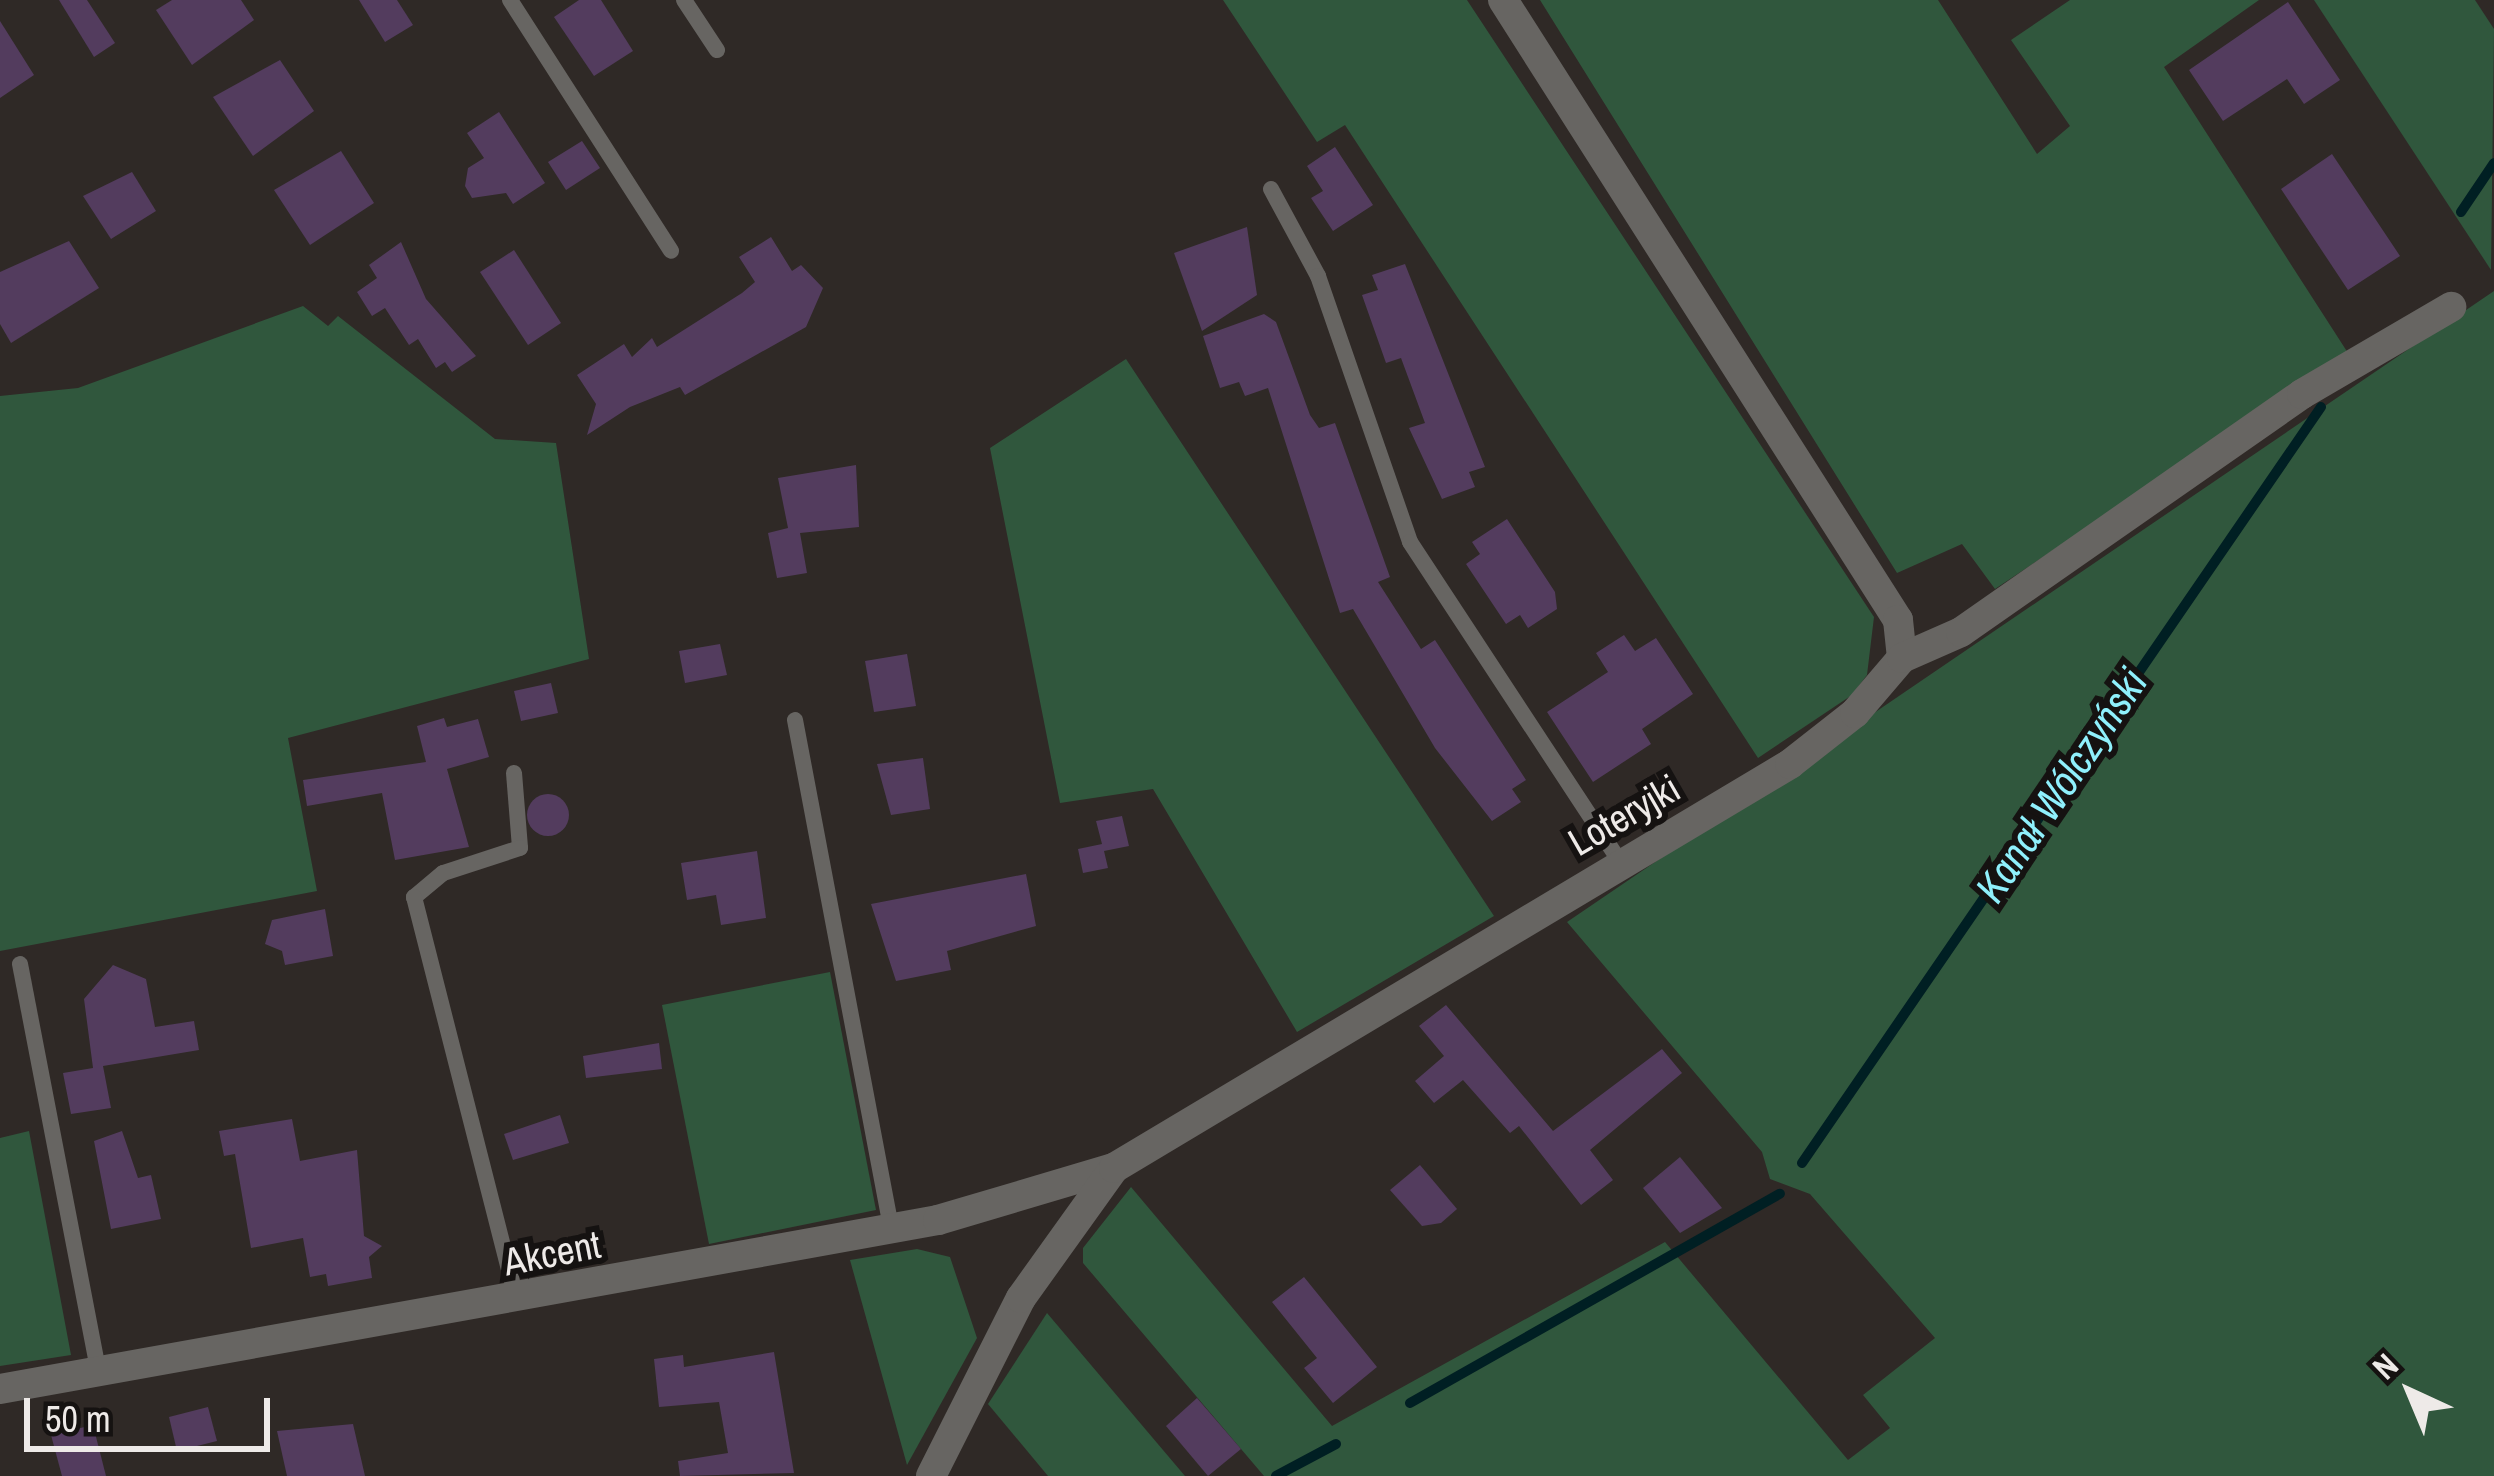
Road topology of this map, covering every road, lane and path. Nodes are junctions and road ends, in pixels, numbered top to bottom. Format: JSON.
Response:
{"nodes":[{"id":1,"x":509,"y":0,"type":"edge"},
{"id":2,"x":684,"y":0,"type":"edge"},
{"id":3,"x":1503,"y":0,"type":"edge"},
{"id":4,"x":717,"y":50,"type":"dead end"},
{"id":5,"x":1271,"y":189,"type":"dead end"},
{"id":6,"x":671,"y":251,"type":"dead end"},
{"id":7,"x":2451,"y":308,"type":"dead end"},
{"id":8,"x":1902,"y":658,"type":"junction"},
{"id":9,"x":795,"y":720,"type":"dead end"},
{"id":10,"x":514,"y":773,"type":"dead end"},
{"id":11,"x":1620,"y":862,"type":"junction"},
{"id":12,"x":20,"y":964,"type":"dead end"},
{"id":13,"x":1114,"y":1168,"type":"junction"},
{"id":14,"x":891,"y":1227,"type":"junction"},
{"id":15,"x":516,"y":1299,"type":"junction"},
{"id":16,"x":99,"y":1374,"type":"junction"},
{"id":17,"x":0,"y":1389,"type":"edge"},
{"id":18,"x":931,"y":1476,"type":"edge"}],
"edges":[{"from":1,"to":6,"type":"lane"},
{"from":2,"to":4,"type":"lane"},
{"from":3,"to":8,"type":"street"},
{"from":5,"to":11,"type":"lane"},
{"from":7,"to":8,"type":"street","name":"Loteryjki"},
{"from":8,"to":11,"type":"street","name":"Loteryjki"},
{"from":9,"to":14,"type":"lane"},
{"from":10,"to":15,"type":"lane"},
{"from":11,"to":13,"type":"street","name":"Loteryjki"},
{"from":12,"to":16,"type":"lane"},
{"from":13,"to":14,"type":"street","name":"Akcent"},
{"from":13,"to":18,"type":"street","name":"Loteryjki"},
{"from":14,"to":15,"type":"street","name":"Akcent"},
{"from":15,"to":16,"type":"street","name":"Akcent"},
{"from":16,"to":17,"type":"street","name":"Akcent"}]}
